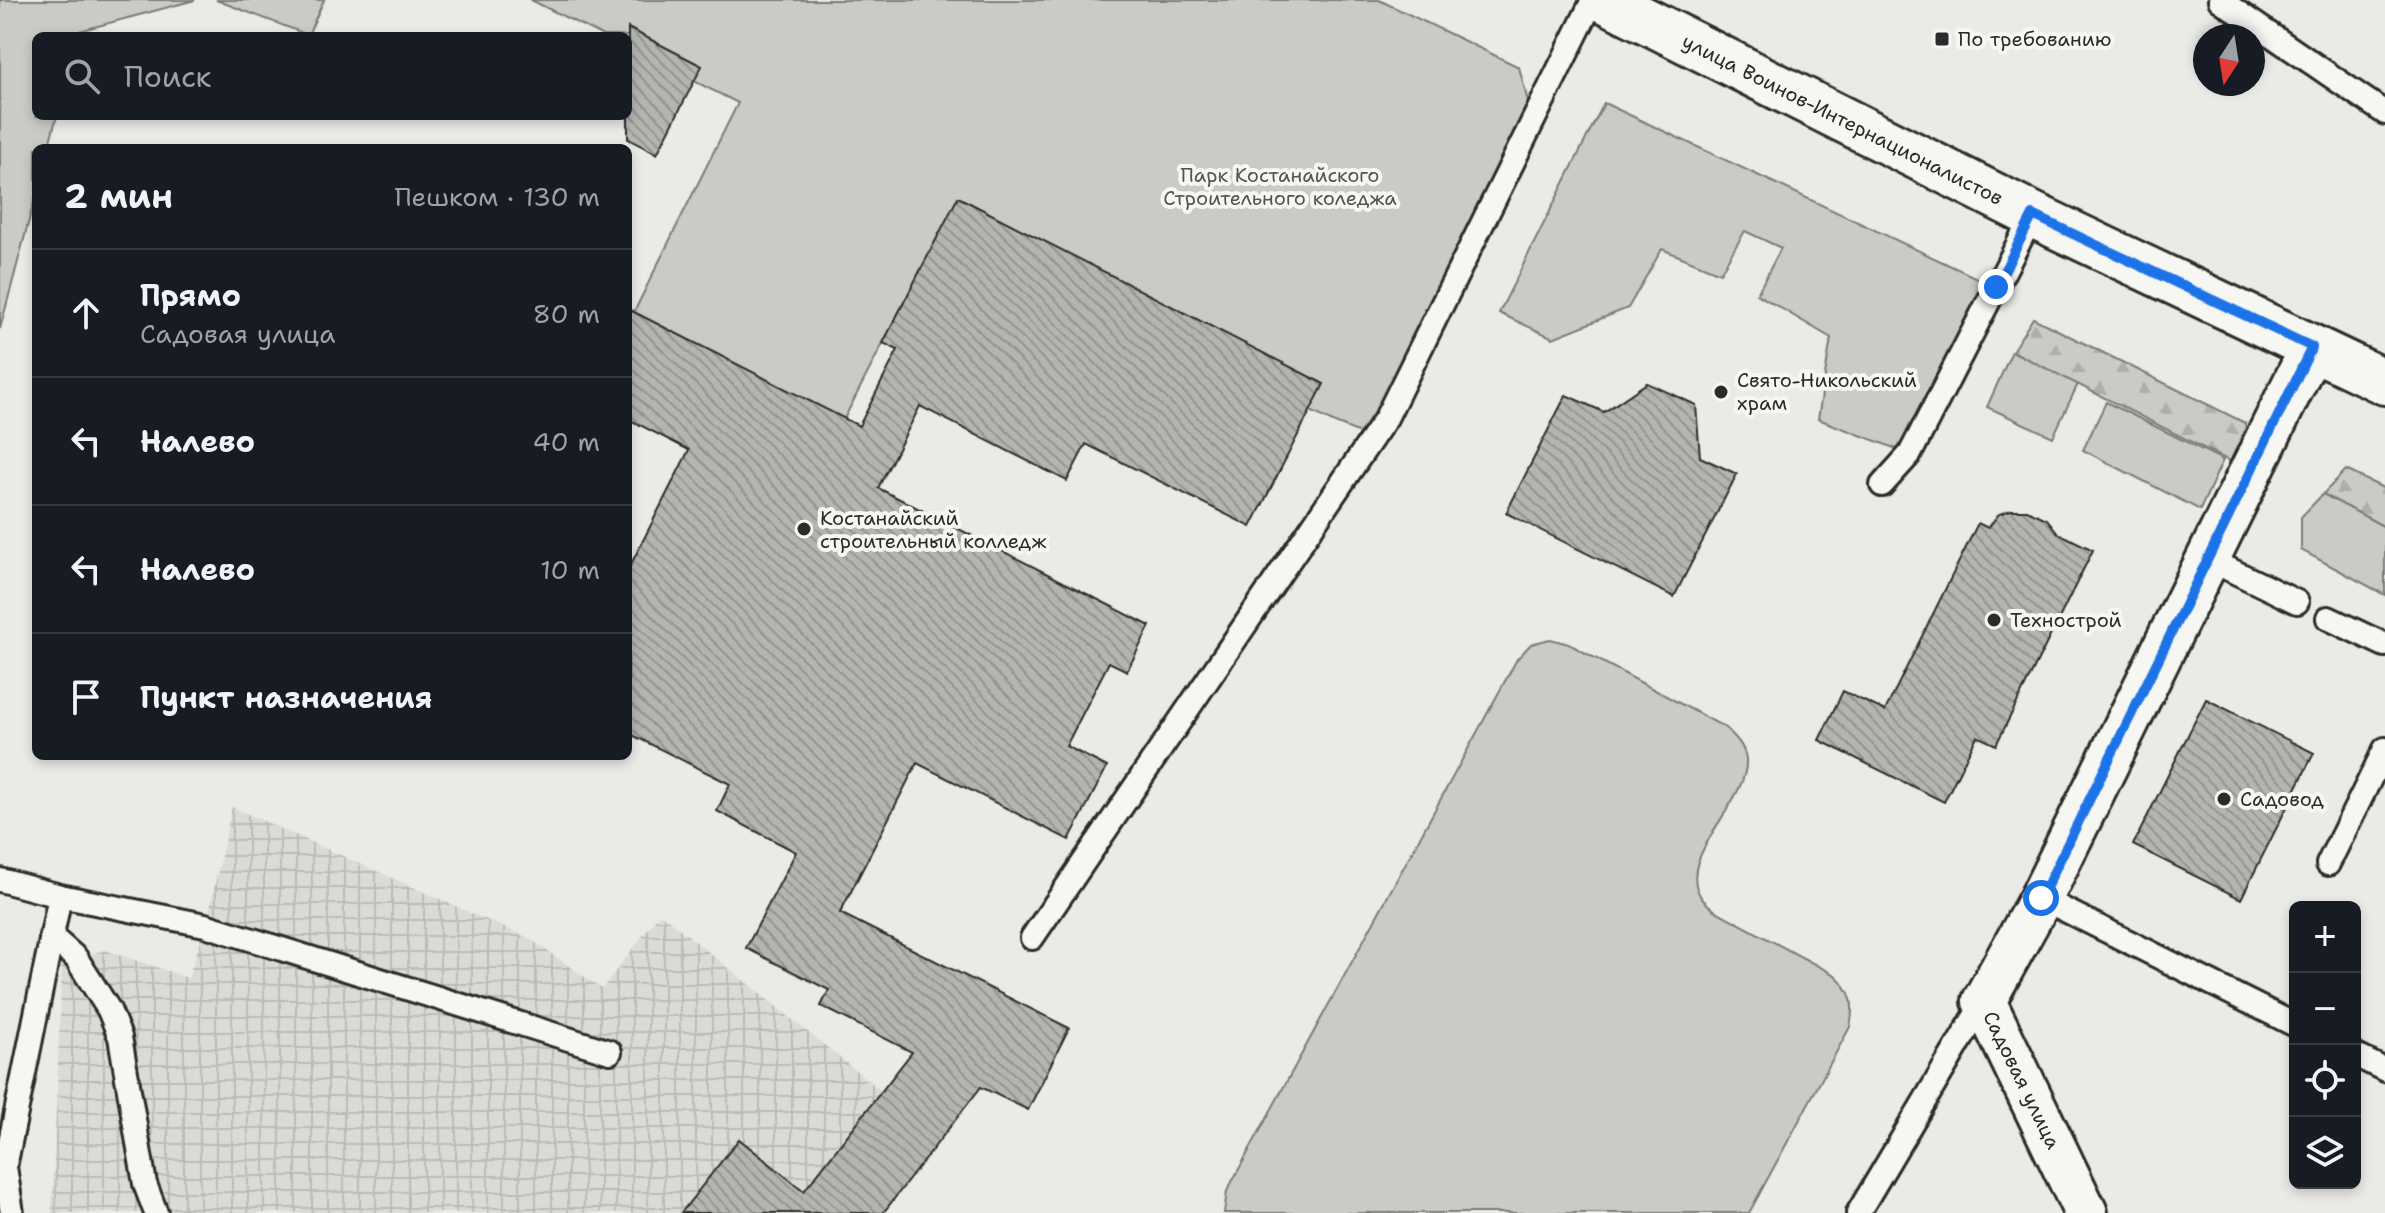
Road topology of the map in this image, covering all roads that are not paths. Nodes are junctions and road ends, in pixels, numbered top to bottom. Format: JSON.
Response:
{"nodes":[{"id":1,"x":1593,"y":0,"type":"edge"},
{"id":2,"x":1605,"y":0,"type":"edge"},
{"id":3,"x":2220,"y":0,"type":"edge"},
{"id":4,"x":1655,"y":11,"type":"edge"},
{"id":5,"x":2385,"y":113,"type":"edge"},
{"id":6,"x":2033,"y":215,"type":"junction"},
{"id":7,"x":2312,"y":347,"type":"junction"},
{"id":8,"x":2385,"y":382,"type":"edge"},
{"id":9,"x":1882,"y":485,"type":"dead end"},
{"id":10,"x":2208,"y":559,"type":"junction"},
{"id":11,"x":2297,"y":602,"type":"dead end"},
{"id":12,"x":2328,"y":618,"type":"dead end"},
{"id":13,"x":2385,"y":645,"type":"edge"},
{"id":14,"x":2385,"y":749,"type":"edge"},
{"id":15,"x":2328,"y":864,"type":"dead end"},
{"id":16,"x":0,"y":880,"type":"edge"},
{"id":17,"x":60,"y":896,"type":"junction"},
{"id":18,"x":2041,"y":898,"type":"junction"},
{"id":19,"x":51,"y":936,"type":"junction"},
{"id":20,"x":1032,"y":938,"type":"dead end"},
{"id":21,"x":1984,"y":1001,"type":"junction"},
{"id":22,"x":2289,"y":1022,"type":"edge"},
{"id":23,"x":610,"y":1052,"type":"dead end"},
{"id":24,"x":2361,"y":1058,"type":"edge"},
{"id":25,"x":2385,"y":1070,"type":"edge"},
{"id":26,"x":12,"y":1213,"type":"edge"},
{"id":27,"x":156,"y":1213,"type":"edge"},
{"id":28,"x":1858,"y":1213,"type":"edge"},
{"id":29,"x":2086,"y":1213,"type":"edge"}],
"edges":[{"from":1,"to":20,"type":"lane"},
{"from":2,"to":4,"type":"street","name":"улица Воинов-Интернационалистов"},
{"from":3,"to":5,"type":"lane"},
{"from":4,"to":6,"type":"street","name":"улица Воинов-Интернационалистов"},
{"from":6,"to":7,"type":"street","name":"улица Воинов-Интернационалистов"},
{"from":6,"to":9,"type":"lane"},
{"from":7,"to":8,"type":"street","name":"улица Воинов-Интернационалистов"},
{"from":7,"to":10,"type":"street","name":"Садовая улица"},
{"from":10,"to":11,"type":"lane"},
{"from":10,"to":18,"type":"street","name":"Садовая улица"},
{"from":12,"to":13,"type":"lane"},
{"from":14,"to":15,"type":"lane"},
{"from":16,"to":17,"type":"lane"},
{"from":17,"to":19,"type":"lane"},
{"from":17,"to":23,"type":"lane"},
{"from":18,"to":21,"type":"street","name":"Садовая улица"},
{"from":18,"to":22,"type":"lane"},
{"from":19,"to":26,"type":"lane"},
{"from":19,"to":27,"type":"lane"},
{"from":21,"to":28,"type":"lane"},
{"from":21,"to":29,"type":"street","name":"Садовая улица"},
{"from":24,"to":25,"type":"lane"}]}
